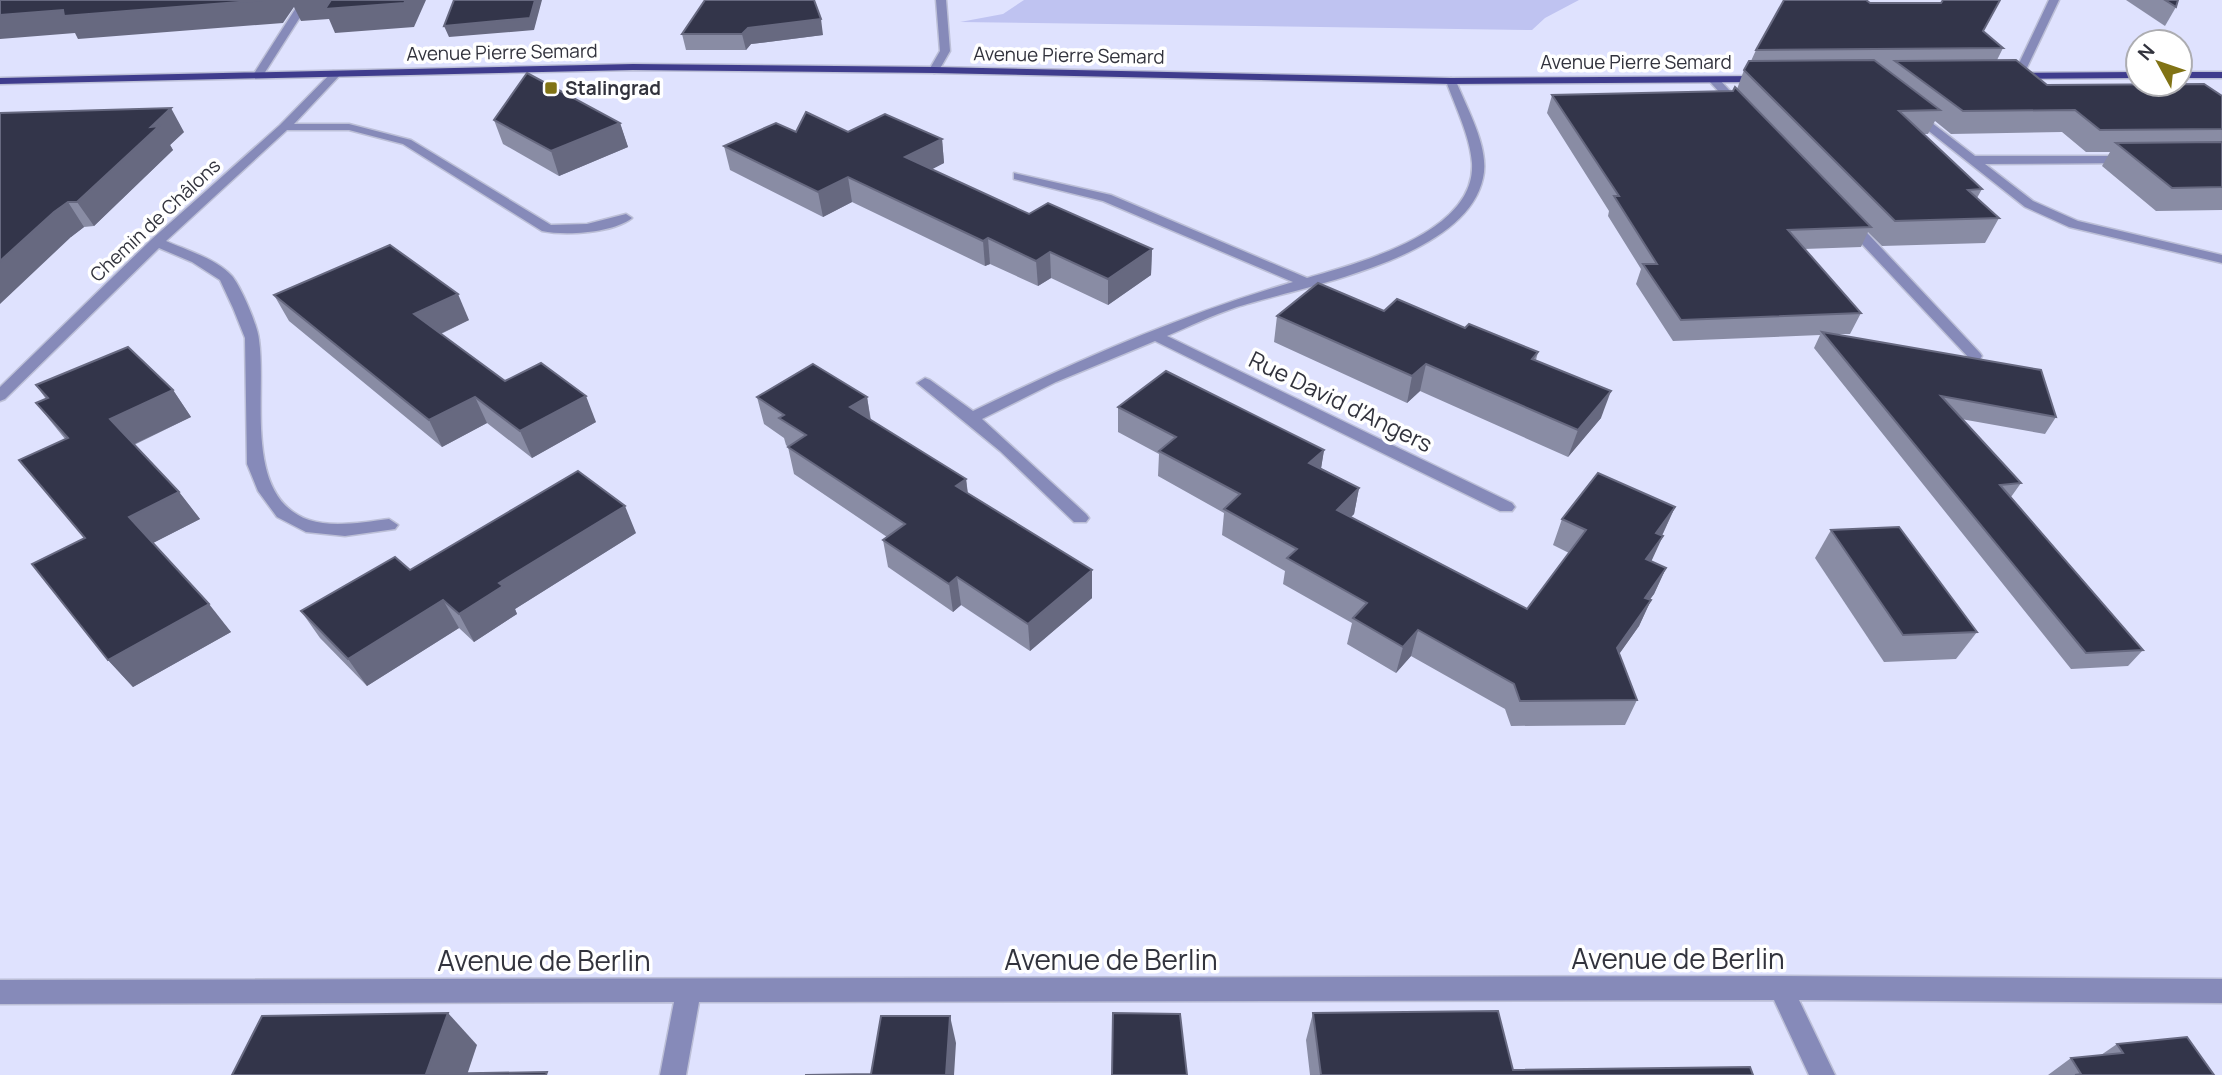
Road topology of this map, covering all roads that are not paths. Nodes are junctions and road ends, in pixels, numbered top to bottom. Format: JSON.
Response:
{"nodes":[{"id":1,"x":306,"y":0,"type":"edge"},
{"id":2,"x":942,"y":0,"type":"edge"},
{"id":3,"x":2054,"y":0,"type":"edge"},
{"id":4,"x":934,"y":70,"type":"junction"},
{"id":5,"x":337,"y":74,"type":"junction"},
{"id":6,"x":258,"y":75,"type":"junction"},
{"id":7,"x":2124,"y":75,"type":"edge"},
{"id":8,"x":2194,"y":75,"type":"edge"},
{"id":9,"x":2222,"y":75,"type":"edge"},
{"id":10,"x":2005,"y":76,"type":"edge"},
{"id":11,"x":2018,"y":76,"type":"junction"},
{"id":12,"x":1713,"y":79,"type":"junction"},
{"id":13,"x":1778,"y":79,"type":"edge"},
{"id":14,"x":0,"y":81,"type":"edge"},
{"id":15,"x":1451,"y":81,"type":"junction"},
{"id":16,"x":1908,"y":109,"type":"edge"},
{"id":17,"x":1747,"y":115,"type":"edge"},
{"id":18,"x":284,"y":127,"type":"junction"},
{"id":19,"x":2138,"y":159,"type":"edge"},
{"id":20,"x":1971,"y":160,"type":"junction"},
{"id":21,"x":1018,"y":176,"type":"dead end"},
{"id":22,"x":1842,"y":215,"type":"edge"},
{"id":23,"x":626,"y":218,"type":"dead end"},
{"id":24,"x":157,"y":242,"type":"junction"},
{"id":25,"x":2222,"y":259,"type":"edge"},
{"id":26,"x":1305,"y":282,"type":"junction"},
{"id":27,"x":1156,"y":336,"type":"junction"},
{"id":28,"x":1975,"y":356,"type":"edge"},
{"id":29,"x":925,"y":383,"type":"dead end"},
{"id":30,"x":0,"y":396,"type":"edge"},
{"id":31,"x":974,"y":417,"type":"junction"},
{"id":32,"x":1506,"y":507,"type":"dead end"},
{"id":33,"x":1080,"y":518,"type":"dead end"},
{"id":34,"x":389,"y":525,"type":"dead end"},
{"id":35,"x":1781,"y":988,"type":"junction"},
{"id":36,"x":689,"y":989,"type":"junction"},
{"id":37,"x":2222,"y":991,"type":"edge"},
{"id":38,"x":0,"y":992,"type":"edge"},
{"id":39,"x":673,"y":1075,"type":"edge"},
{"id":40,"x":1822,"y":1075,"type":"edge"}],
"edges":[{"from":1,"to":6,"type":"street"},
{"from":2,"to":4,"type":"street"},
{"from":3,"to":11,"type":"street"},
{"from":4,"to":5,"type":"main road","name":"Avenue Pierre Semard"},
{"from":4,"to":15,"type":"main road","name":"Avenue Pierre Semard"},
{"from":5,"to":6,"type":"main road","name":"Avenue Pierre Semard"},
{"from":5,"to":18,"type":"street","name":"Chemin de Châlons"},
{"from":6,"to":14,"type":"main road","name":"Avenue Pierre Semard"},
{"from":7,"to":11,"type":"main road"},
{"from":8,"to":9,"type":"main road"},
{"from":10,"to":11,"type":"main road"},
{"from":12,"to":13,"type":"main road","name":"Avenue Pierre Semard"},
{"from":12,"to":15,"type":"main road","name":"Avenue Pierre Semard"},
{"from":12,"to":17,"type":"street"},
{"from":15,"to":26,"type":"street"},
{"from":16,"to":20,"type":"street"},
{"from":18,"to":23,"type":"street"},
{"from":18,"to":24,"type":"street","name":"Chemin de Châlons"},
{"from":19,"to":20,"type":"street"},
{"from":20,"to":25,"type":"street"},
{"from":21,"to":26,"type":"street"},
{"from":22,"to":28,"type":"street"},
{"from":24,"to":30,"type":"street","name":"Chemin de Châlons"},
{"from":24,"to":34,"type":"street"},
{"from":26,"to":27,"type":"street"},
{"from":27,"to":31,"type":"street"},
{"from":27,"to":32,"type":"street","name":"Rue David d'Angers"},
{"from":29,"to":31,"type":"street"},
{"from":31,"to":33,"type":"street"},
{"from":35,"to":36,"type":"street","name":"Avenue de Berlin"},
{"from":35,"to":37,"type":"street","name":"Avenue de Berlin"},
{"from":35,"to":40,"type":"street"},
{"from":36,"to":38,"type":"street","name":"Avenue de Berlin"},
{"from":36,"to":39,"type":"street"}]}
